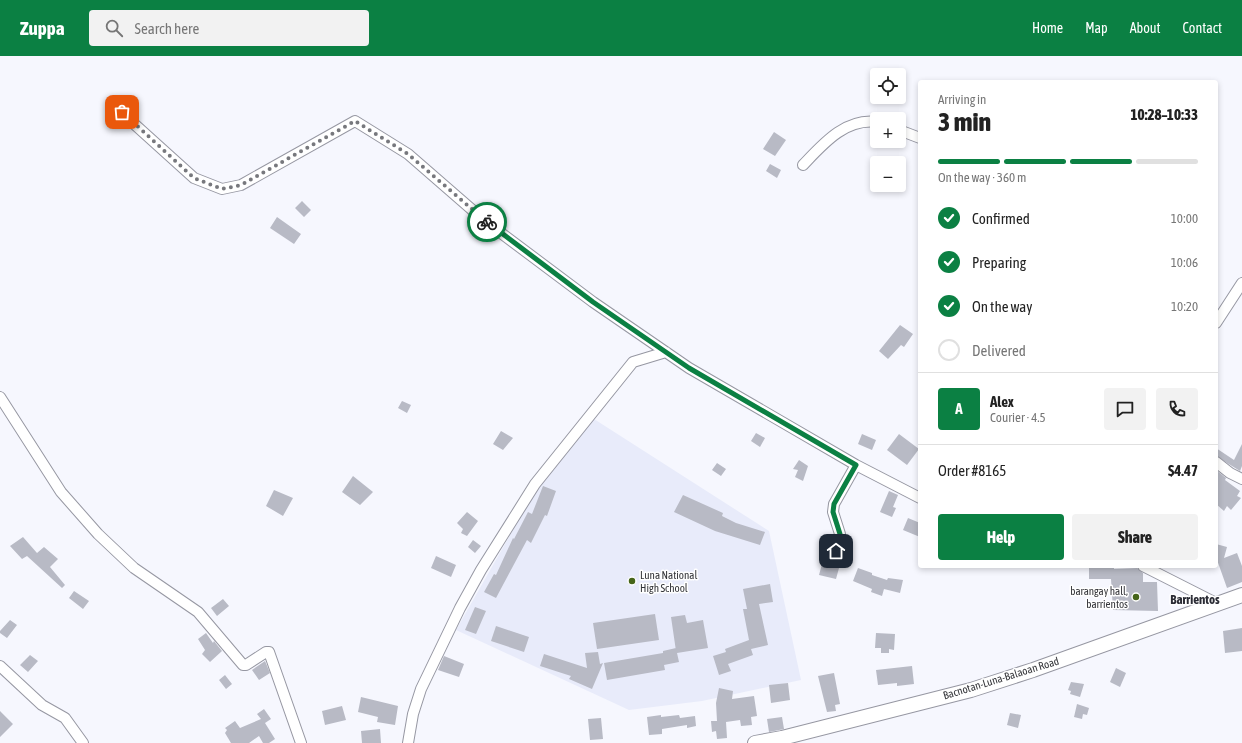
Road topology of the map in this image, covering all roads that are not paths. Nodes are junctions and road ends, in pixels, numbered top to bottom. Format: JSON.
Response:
{"nodes":[{"id":1,"x":122,"y":112,"type":"dead end"},
{"id":2,"x":870,"y":122,"type":"edge"},
{"id":3,"x":906,"y":133,"type":"edge"},
{"id":4,"x":918,"y":137,"type":"edge"},
{"id":5,"x":803,"y":166,"type":"dead end"},
{"id":6,"x":1242,"y":283,"type":"edge"},
{"id":7,"x":1218,"y":320,"type":"edge"},
{"id":8,"x":666,"y":352,"type":"junction"},
{"id":9,"x":0,"y":396,"type":"edge"},
{"id":10,"x":1218,"y":464,"type":"edge"},
{"id":11,"x":856,"y":465,"type":"junction"},
{"id":12,"x":1242,"y":479,"type":"edge"},
{"id":13,"x":918,"y":497,"type":"edge"},
{"id":14,"x":836,"y":551,"type":"dead end"},
{"id":15,"x":1147,"y":568,"type":"edge"},
{"id":16,"x":1242,"y":595,"type":"edge"},
{"id":17,"x":1218,"y":604,"type":"junction"},
{"id":18,"x":0,"y":666,"type":"edge"},
{"id":19,"x":83,"y":743,"type":"edge"},
{"id":20,"x":301,"y":743,"type":"edge"},
{"id":21,"x":408,"y":743,"type":"edge"},
{"id":22,"x":755,"y":743,"type":"edge"}],
"edges":[{"from":1,"to":8,"type":"street"},
{"from":2,"to":5,"type":"street"},
{"from":3,"to":4,"type":"street"},
{"from":6,"to":7,"type":"street"},
{"from":8,"to":11,"type":"street"},
{"from":8,"to":21,"type":"street"},
{"from":9,"to":20,"type":"street"},
{"from":10,"to":12,"type":"street"},
{"from":11,"to":13,"type":"street"},
{"from":11,"to":14,"type":"street"},
{"from":15,"to":17,"type":"street"},
{"from":16,"to":17,"type":"main road","name":"Bacnotan-Luna-Balaoan Road"},
{"from":17,"to":22,"type":"main road","name":"Bacnotan-Luna-Balaoan Road"},
{"from":18,"to":19,"type":"street"}]}
